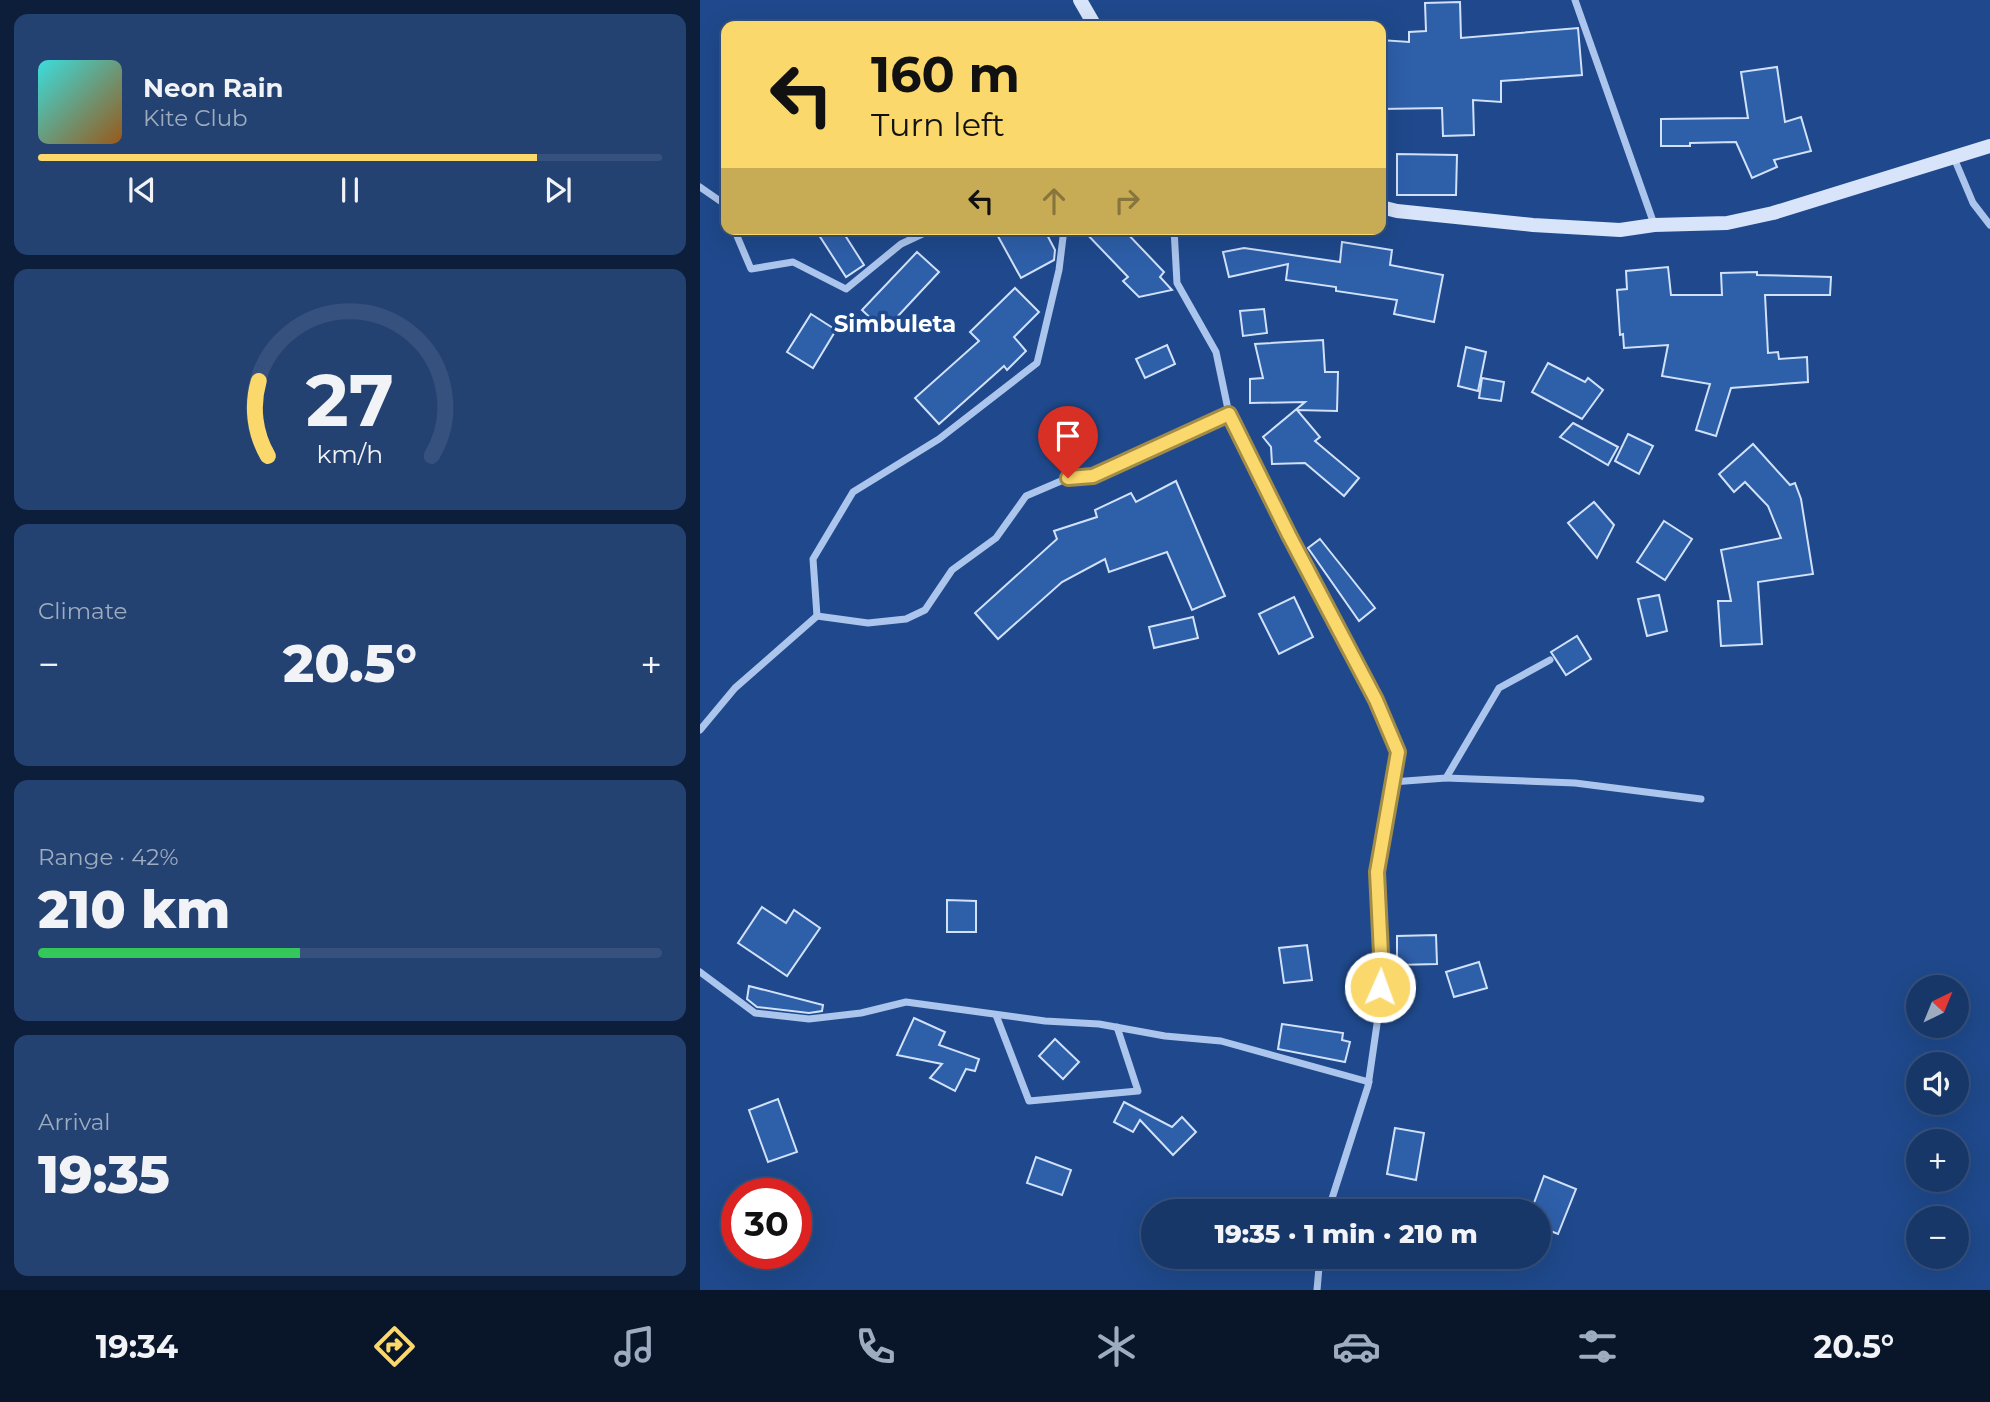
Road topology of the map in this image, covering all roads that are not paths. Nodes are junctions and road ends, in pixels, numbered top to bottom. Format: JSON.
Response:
{"nodes":[{"id":1,"x":1080,"y":0,"type":"edge"},
{"id":2,"x":1575,"y":0,"type":"edge"},
{"id":3,"x":1092,"y":21,"type":"edge"},
{"id":4,"x":1990,"y":146,"type":"edge"},
{"id":5,"x":1954,"y":158,"type":"junction"},
{"id":6,"x":700,"y":187,"type":"edge"},
{"id":7,"x":721,"y":202,"type":"edge"},
{"id":8,"x":1386,"y":208,"type":"edge"},
{"id":9,"x":1654,"y":225,"type":"junction"},
{"id":10,"x":1990,"y":225,"type":"edge"},
{"id":11,"x":737,"y":235,"type":"edge"},
{"id":12,"x":920,"y":235,"type":"edge"},
{"id":13,"x":1063,"y":235,"type":"edge"},
{"id":14,"x":1174,"y":235,"type":"edge"},
{"id":15,"x":1229,"y":414,"type":"junction"},
{"id":16,"x":817,"y":616,"type":"junction"},
{"id":17,"x":1550,"y":660,"type":"dead end"},
{"id":18,"x":700,"y":730,"type":"edge"},
{"id":19,"x":1446,"y":778,"type":"junction"},
{"id":20,"x":1392,"y":782,"type":"junction"},
{"id":21,"x":1701,"y":799,"type":"dead end"},
{"id":22,"x":700,"y":972,"type":"edge"},
{"id":23,"x":996,"y":1015,"type":"junction"},
{"id":24,"x":1117,"y":1027,"type":"junction"},
{"id":25,"x":1369,"y":1082,"type":"junction"},
{"id":26,"x":1332,"y":1199,"type":"edge"},
{"id":27,"x":1319,"y":1269,"type":"edge"},
{"id":28,"x":1317,"y":1290,"type":"edge"}],
"edges":[{"from":1,"to":3,"type":"street"},
{"from":2,"to":9,"type":"street"},
{"from":4,"to":5,"type":"street"},
{"from":5,"to":9,"type":"street"},
{"from":5,"to":10,"type":"street"},
{"from":6,"to":7,"type":"street"},
{"from":8,"to":9,"type":"street"},
{"from":11,"to":12,"type":"street"},
{"from":13,"to":16,"type":"street"},
{"from":14,"to":15,"type":"street"},
{"from":15,"to":16,"type":"street"},
{"from":15,"to":20,"type":"street"},
{"from":16,"to":18,"type":"street"},
{"from":17,"to":19,"type":"street"},
{"from":19,"to":20,"type":"street"},
{"from":19,"to":21,"type":"street"},
{"from":20,"to":25,"type":"street"},
{"from":22,"to":23,"type":"street"},
{"from":23,"to":24,"type":"street"},
{"from":23,"to":24,"type":"street"},
{"from":24,"to":25,"type":"street"},
{"from":25,"to":26,"type":"street"},
{"from":27,"to":28,"type":"street"}]}
